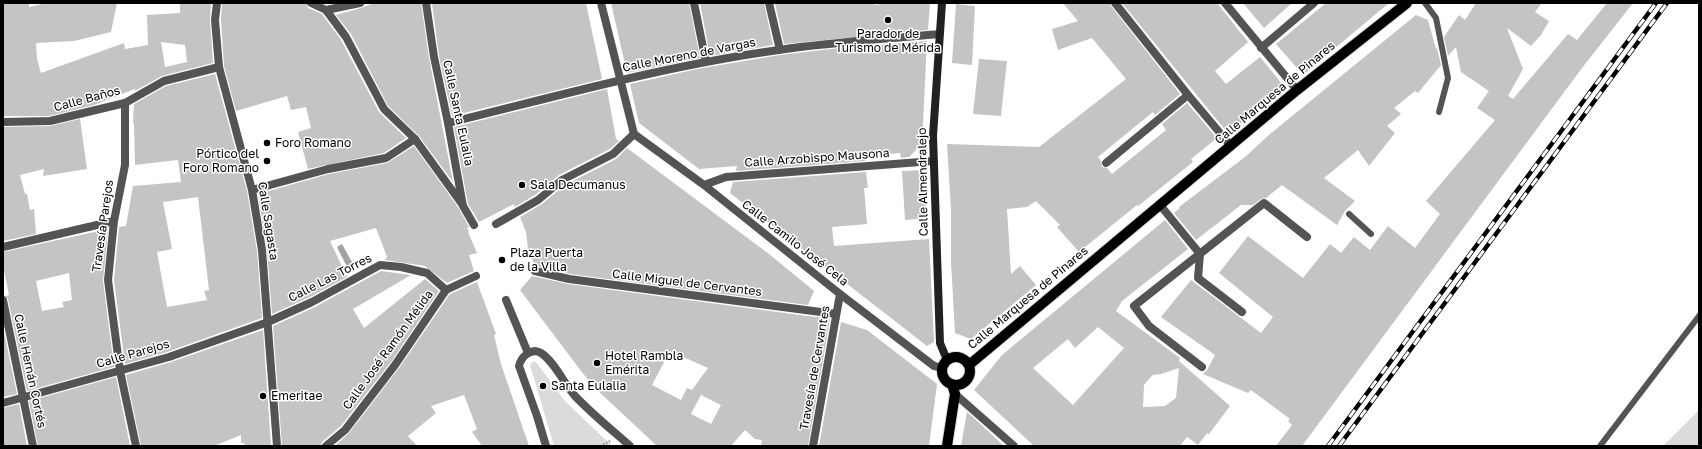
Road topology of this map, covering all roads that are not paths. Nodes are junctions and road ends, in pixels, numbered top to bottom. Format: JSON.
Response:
{"nodes":[{"id":1,"x":218,"y":3,"type":"edge"},
{"id":2,"x":311,"y":3,"type":"edge"},
{"id":3,"x":360,"y":3,"type":"edge"},
{"id":4,"x":426,"y":3,"type":"edge"},
{"id":5,"x":601,"y":3,"type":"edge"},
{"id":6,"x":694,"y":3,"type":"edge"},
{"id":7,"x":768,"y":3,"type":"edge"},
{"id":8,"x":942,"y":3,"type":"edge"},
{"id":9,"x":1115,"y":3,"type":"edge"},
{"id":10,"x":1225,"y":3,"type":"edge"},
{"id":11,"x":1314,"y":3,"type":"edge"},
{"id":12,"x":1407,"y":3,"type":"edge"},
{"id":13,"x":1425,"y":3,"type":"edge"},
{"id":14,"x":326,"y":10,"type":"junction"},
{"id":15,"x":939,"y":34,"type":"junction"},
{"id":16,"x":1261,"y":48,"type":"junction"},
{"id":17,"x":780,"y":50,"type":"junction"},
{"id":18,"x":706,"y":62,"type":"junction"},
{"id":19,"x":219,"y":67,"type":"junction"},
{"id":20,"x":622,"y":81,"type":"junction"},
{"id":21,"x":1297,"y":90,"type":"junction"},
{"id":22,"x":1188,"y":95,"type":"junction"},
{"id":23,"x":125,"y":103,"type":"junction"},
{"id":24,"x":1439,"y":112,"type":"dead end"},
{"id":25,"x":3,"y":122,"type":"edge"},
{"id":26,"x":448,"y":123,"type":"junction"},
{"id":27,"x":634,"y":134,"type":"junction"},
{"id":28,"x":415,"y":139,"type":"junction"},
{"id":29,"x":1231,"y":146,"type":"junction"},
{"id":30,"x":933,"y":161,"type":"junction"},
{"id":31,"x":1106,"y":163,"type":"dead end"},
{"id":32,"x":704,"y":185,"type":"junction"},
{"id":33,"x":252,"y":190,"type":"junction"},
{"id":34,"x":1160,"y":205,"type":"junction"},
{"id":35,"x":464,"y":206,"type":"junction"},
{"id":36,"x":1349,"y":214,"type":"dead end"},
{"id":37,"x":114,"y":221,"type":"junction"},
{"id":38,"x":496,"y":224,"type":"dead end"},
{"id":39,"x":474,"y":225,"type":"dead end"},
{"id":40,"x":1371,"y":234,"type":"dead end"},
{"id":41,"x":1307,"y":237,"type":"dead end"},
{"id":42,"x":3,"y":247,"type":"edge"},
{"id":43,"x":1200,"y":254,"type":"junction"},
{"id":44,"x":535,"y":271,"type":"dead end"},
{"id":45,"x":476,"y":276,"type":"dead end"},
{"id":46,"x":446,"y":290,"type":"junction"},
{"id":47,"x":840,"y":294,"type":"junction"},
{"id":48,"x":3,"y":300,"type":"edge"},
{"id":49,"x":506,"y":300,"type":"dead end"},
{"id":50,"x":1242,"y":312,"type":"dead end"},
{"id":51,"x":836,"y":314,"type":"junction"},
{"id":52,"x":1699,"y":316,"type":"edge"},
{"id":53,"x":268,"y":322,"type":"junction"},
{"id":54,"x":528,"y":353,"type":"junction"},
{"id":55,"x":945,"y":364,"type":"junction"},
{"id":56,"x":969,"y":365,"type":"junction"},
{"id":57,"x":1202,"y":367,"type":"dead end"},
{"id":58,"x":120,"y":371,"type":"junction"},
{"id":59,"x":953,"y":389,"type":"junction"},
{"id":60,"x":23,"y":398,"type":"junction"},
{"id":61,"x":3,"y":403,"type":"edge"},
{"id":62,"x":33,"y":446,"type":"edge"},
{"id":63,"x":136,"y":446,"type":"edge"},
{"id":64,"x":278,"y":446,"type":"edge"},
{"id":65,"x":326,"y":446,"type":"edge"},
{"id":66,"x":546,"y":446,"type":"edge"},
{"id":67,"x":630,"y":446,"type":"edge"},
{"id":68,"x":813,"y":446,"type":"edge"},
{"id":69,"x":947,"y":446,"type":"edge"},
{"id":70,"x":1014,"y":446,"type":"edge"},
{"id":71,"x":1600,"y":446,"type":"edge"}],
"edges":[{"from":1,"to":19,"type":"street","name":"Calle Sagasta"},
{"from":2,"to":14,"type":"street"},
{"from":3,"to":14,"type":"street"},
{"from":4,"to":26,"type":"street","name":"Calle Santa Eulalia"},
{"from":5,"to":20,"type":"street"},
{"from":6,"to":18,"type":"street"},
{"from":7,"to":17,"type":"street"},
{"from":8,"to":15,"type":"main road","name":"Calle Almendralejo"},
{"from":9,"to":22,"type":"street"},
{"from":10,"to":16,"type":"street"},
{"from":11,"to":16,"type":"street"},
{"from":12,"to":21,"type":"main road","name":"Calle Marquesa de Pinares"},
{"from":13,"to":24,"type":"lane"},
{"from":14,"to":28,"type":"street"},
{"from":15,"to":17,"type":"street","name":"Calle Moreno de Vargas"},
{"from":15,"to":30,"type":"main road","name":"Calle Almendralejo"},
{"from":16,"to":21,"type":"street"},
{"from":17,"to":18,"type":"street","name":"Calle Moreno de Vargas"},
{"from":18,"to":20,"type":"street","name":"Calle Moreno de Vargas"},
{"from":19,"to":23,"type":"street","name":"Calle Baños"},
{"from":19,"to":33,"type":"street","name":"Calle Sagasta"},
{"from":20,"to":26,"type":"street","name":"Calle Moreno de Vargas"},
{"from":20,"to":27,"type":"street"},
{"from":21,"to":29,"type":"main road","name":"Calle Marquesa de Pinares"},
{"from":22,"to":29,"type":"street"},
{"from":22,"to":31,"type":"street"},
{"from":23,"to":25,"type":"street","name":"Calle Baños"},
{"from":23,"to":37,"type":"street","name":"Travesía Parejos"},
{"from":26,"to":35,"type":"street","name":"Calle Santa Eulalia"},
{"from":27,"to":32,"type":"street","name":"Calle Camilo José Cela"},
{"from":27,"to":38,"type":"street"},
{"from":28,"to":33,"type":"street"},
{"from":28,"to":35,"type":"street"},
{"from":29,"to":34,"type":"main road","name":"Calle Marquesa de Pinares"},
{"from":30,"to":32,"type":"street","name":"Calle Arzobispo Mausona"},
{"from":30,"to":55,"type":"main road","name":"Calle Almendralejo"},
{"from":32,"to":47,"type":"street","name":"Calle Camilo José Cela"},
{"from":33,"to":53,"type":"street","name":"Calle Sagasta"},
{"from":34,"to":43,"type":"street"},
{"from":34,"to":56,"type":"main road","name":"Calle Marquesa de Pinares"},
{"from":35,"to":39,"type":"street","name":"Calle Santa Eulalia"},
{"from":36,"to":40,"type":"lane"},
{"from":37,"to":42,"type":"street"},
{"from":37,"to":58,"type":"street","name":"Travesía Parejos"},
{"from":41,"to":43,"type":"street"},
{"from":43,"to":50,"type":"street"},
{"from":43,"to":57,"type":"street"},
{"from":44,"to":51,"type":"street","name":"Calle Miguel de Cervantes"},
{"from":45,"to":46,"type":"street","name":"Calle José Ramón Mélida"},
{"from":46,"to":53,"type":"street","name":"Calle Las Torres"},
{"from":46,"to":65,"type":"street","name":"Calle José Ramón Mélida"},
{"from":47,"to":51,"type":"street","name":"Travesía de Cervantes"},
{"from":47,"to":55,"type":"street","name":"Calle Camilo José Cela"},
{"from":48,"to":60,"type":"street","name":"Calle Hernán Cortés"},
{"from":49,"to":54,"type":"street"},
{"from":51,"to":68,"type":"street","name":"Travesía de Cervantes"},
{"from":52,"to":71,"type":"lane"},
{"from":53,"to":58,"type":"street","name":"Calle Parejos"},
{"from":53,"to":64,"type":"street","name":"Calle Sagasta"},
{"from":54,"to":66,"type":"street"},
{"from":54,"to":67,"type":"street"},
{"from":55,"to":56,"type":"main road"},
{"from":55,"to":59,"type":"main road"},
{"from":56,"to":59,"type":"main road"},
{"from":58,"to":60,"type":"street","name":"Calle Parejos"},
{"from":58,"to":63,"type":"street","name":"Travesía Parejos"},
{"from":59,"to":69,"type":"main road"},
{"from":59,"to":70,"type":"street"},
{"from":60,"to":61,"type":"street","name":"Calle Parejos"},
{"from":60,"to":62,"type":"street","name":"Calle Hernán Cortés"}]}
